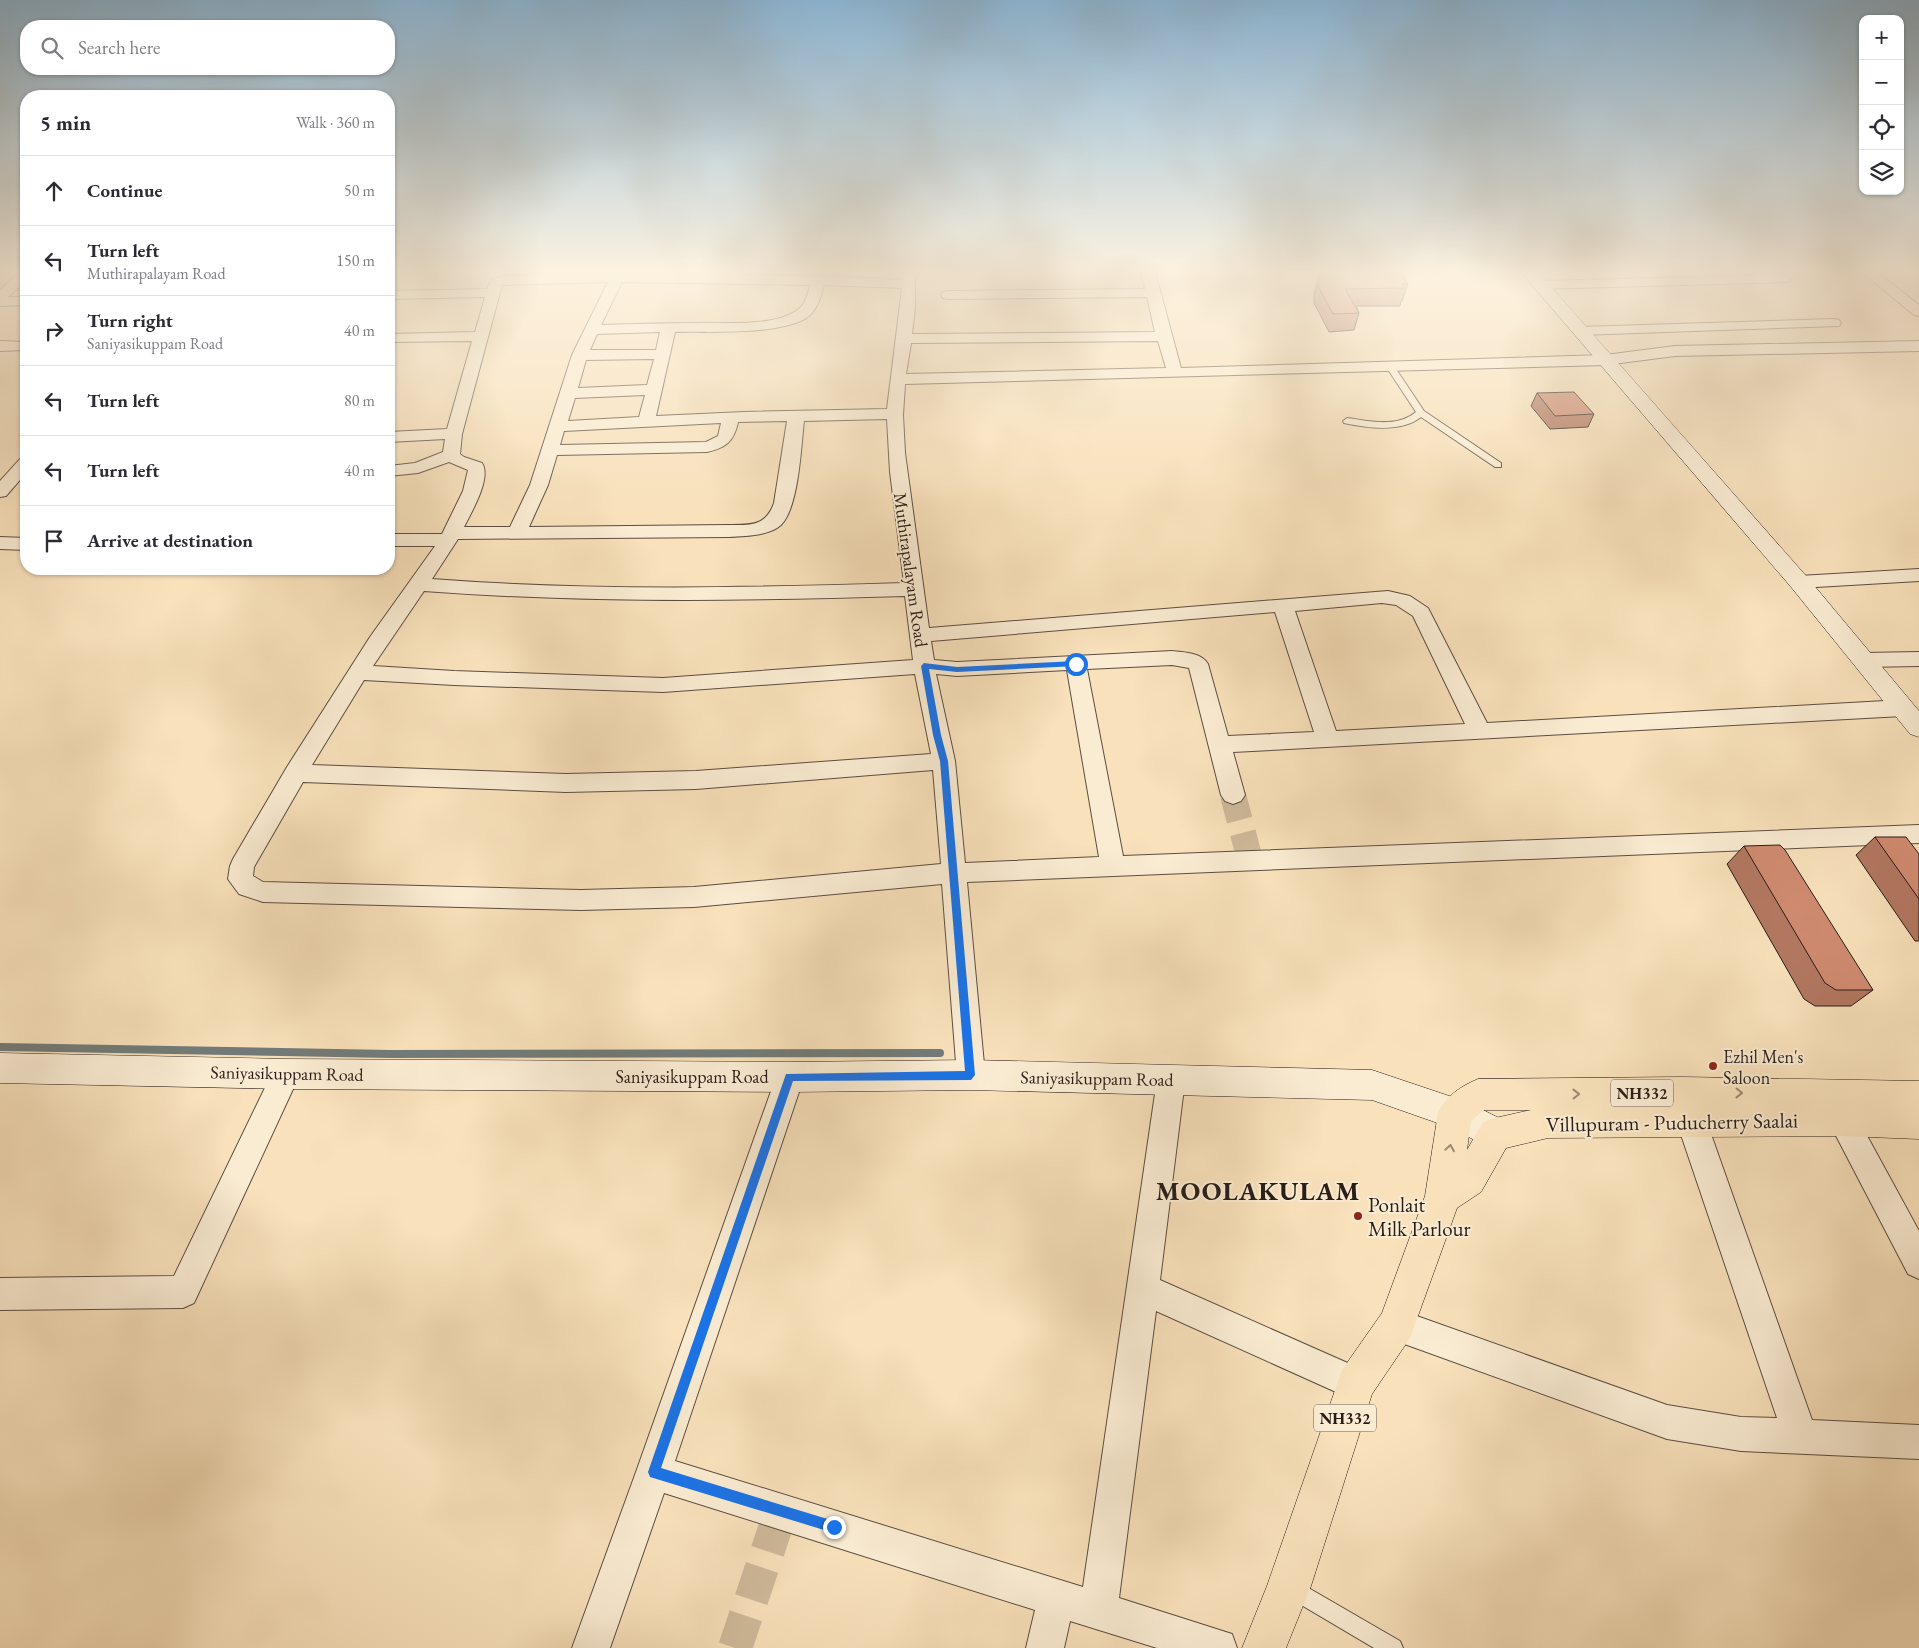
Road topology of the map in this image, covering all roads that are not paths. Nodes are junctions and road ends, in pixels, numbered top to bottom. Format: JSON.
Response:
{"nodes":[{"id":1,"x":478,"y":349,"type":"edge"},
{"id":2,"x":583,"y":349,"type":"edge"},
{"id":3,"x":664,"y":349,"type":"edge"},
{"id":4,"x":903,"y":349,"type":"edge"},
{"id":5,"x":1168,"y":349,"type":"edge"},
{"id":6,"x":1595,"y":349,"type":"edge"},
{"id":7,"x":1777,"y":349,"type":"edge"},
{"id":8,"x":663,"y":354,"type":"junction"},
{"id":9,"x":580,"y":355,"type":"junction"},
{"id":10,"x":1605,"y":360,"type":"junction"},
{"id":11,"x":1389,"y":365,"type":"junction"},
{"id":12,"x":1175,"y":372,"type":"junction"},
{"id":13,"x":899,"y":379,"type":"junction"},
{"id":14,"x":654,"y":390,"type":"junction"},
{"id":15,"x":568,"y":393,"type":"junction"},
{"id":16,"x":1421,"y":413,"type":"junction"},
{"id":17,"x":895,"y":414,"type":"junction"},
{"id":18,"x":796,"y":416,"type":"junction"},
{"id":19,"x":730,"y":418,"type":"junction"},
{"id":20,"x":1347,"y":421,"type":"dead end"},
{"id":21,"x":646,"y":422,"type":"junction"},
{"id":22,"x":557,"y":426,"type":"junction"},
{"id":23,"x":395,"y":438,"type":"edge"},
{"id":24,"x":453,"y":445,"type":"junction"},
{"id":25,"x":550,"y":450,"type":"junction"},
{"id":26,"x":1498,"y":465,"type":"dead end"},
{"id":27,"x":20,"y":469,"type":"edge"},
{"id":28,"x":395,"y":470,"type":"edge"},
{"id":29,"x":4,"y":484,"type":"edge"},
{"id":30,"x":517,"y":532,"type":"junction"},
{"id":31,"x":450,"y":536,"type":"junction"},
{"id":32,"x":395,"y":540,"type":"edge"},
{"id":33,"x":0,"y":543,"type":"edge"},
{"id":34,"x":20,"y":544,"type":"edge"},
{"id":35,"x":1919,"y":575,"type":"edge"},
{"id":36,"x":1799,"y":582,"type":"junction"},
{"id":37,"x":418,"y":584,"type":"junction"},
{"id":38,"x":914,"y":590,"type":"junction"},
{"id":39,"x":1283,"y":605,"type":"junction"},
{"id":40,"x":921,"y":635,"type":"junction"},
{"id":41,"x":1919,"y":659,"type":"edge"},
{"id":42,"x":1864,"y":660,"type":"junction"},
{"id":43,"x":1076,"y":664,"type":"junction"},
{"id":44,"x":924,"y":666,"type":"junction"},
{"id":45,"x":359,"y":672,"type":"junction"},
{"id":46,"x":1903,"y":708,"type":"junction"},
{"id":47,"x":1919,"y":728,"type":"edge"},
{"id":48,"x":1480,"y":731,"type":"junction"},
{"id":49,"x":1328,"y":740,"type":"junction"},
{"id":50,"x":1220,"y":745,"type":"junction"},
{"id":51,"x":944,"y":761,"type":"junction"},
{"id":52,"x":295,"y":773,"type":"junction"},
{"id":53,"x":1233,"y":795,"type":"tunnel mouth"},
{"id":54,"x":1919,"y":834,"type":"edge"},
{"id":55,"x":1113,"y":867,"type":"junction"},
{"id":56,"x":952,"y":874,"type":"junction"},
{"id":57,"x":0,"y":1068,"type":"edge"},
{"id":58,"x":286,"y":1074,"type":"junction"},
{"id":59,"x":971,"y":1075,"type":"junction"},
{"id":60,"x":790,"y":1077,"type":"junction"},
{"id":61,"x":1171,"y":1080,"type":"junction"},
{"id":62,"x":1919,"y":1097,"type":"edge"},
{"id":63,"x":1455,"y":1113,"type":"junction"},
{"id":64,"x":1692,"y":1120,"type":"junction"},
{"id":65,"x":1843,"y":1120,"type":"junction"},
{"id":66,"x":1919,"y":1123,"type":"edge"},
{"id":67,"x":1495,"y":1134,"type":"junction"},
{"id":68,"x":1442,"y":1196,"type":"junction"},
{"id":69,"x":1919,"y":1263,"type":"edge"},
{"id":70,"x":1143,"y":1289,"type":"junction"},
{"id":71,"x":0,"y":1294,"type":"edge"},
{"id":72,"x":1397,"y":1324,"type":"junction"},
{"id":73,"x":1356,"y":1384,"type":"junction"},
{"id":74,"x":1802,"y":1437,"type":"junction"},
{"id":75,"x":1919,"y":1442,"type":"edge"},
{"id":76,"x":654,"y":1472,"type":"junction"},
{"id":77,"x":1289,"y":1586,"type":"junction"},
{"id":78,"x":1057,"y":1597,"type":"junction"},
{"id":79,"x":1100,"y":1610,"type":"junction"},
{"id":80,"x":591,"y":1648,"type":"edge"},
{"id":81,"x":1045,"y":1648,"type":"edge"},
{"id":82,"x":1218,"y":1648,"type":"edge"},
{"id":83,"x":1264,"y":1648,"type":"edge"},
{"id":84,"x":1393,"y":1648,"type":"edge"}],
"edges":[{"from":1,"to":24,"type":"street"},
{"from":2,"to":9,"type":"street"},
{"from":3,"to":8,"type":"street"},
{"from":4,"to":13,"type":"street","name":"Muthirapalayam Road"},
{"from":5,"to":12,"type":"street"},
{"from":6,"to":10,"type":"street"},
{"from":7,"to":10,"type":"street"},
{"from":8,"to":9,"type":"street"},
{"from":8,"to":14,"type":"street"},
{"from":9,"to":15,"type":"street"},
{"from":10,"to":11,"type":"street"},
{"from":10,"to":36,"type":"street"},
{"from":11,"to":12,"type":"street"},
{"from":11,"to":16,"type":"lane"},
{"from":12,"to":13,"type":"street"},
{"from":13,"to":17,"type":"street","name":"Muthirapalayam Road"},
{"from":14,"to":15,"type":"street"},
{"from":14,"to":21,"type":"street"},
{"from":15,"to":22,"type":"street"},
{"from":16,"to":20,"type":"lane"},
{"from":16,"to":26,"type":"lane"},
{"from":17,"to":18,"type":"street"},
{"from":17,"to":38,"type":"street","name":"Muthirapalayam Road"},
{"from":18,"to":19,"type":"street"},
{"from":18,"to":30,"type":"street"},
{"from":19,"to":21,"type":"street"},
{"from":19,"to":25,"type":"street"},
{"from":21,"to":22,"type":"street"},
{"from":22,"to":25,"type":"street"},
{"from":23,"to":24,"type":"street"},
{"from":24,"to":28,"type":"street"},
{"from":24,"to":31,"type":"street"},
{"from":25,"to":30,"type":"street"},
{"from":27,"to":29,"type":"street"},
{"from":30,"to":31,"type":"street"},
{"from":31,"to":32,"type":"street"},
{"from":31,"to":37,"type":"street"},
{"from":33,"to":34,"type":"street"},
{"from":35,"to":36,"type":"street"},
{"from":36,"to":42,"type":"street"},
{"from":37,"to":38,"type":"street"},
{"from":37,"to":45,"type":"street"},
{"from":38,"to":40,"type":"street","name":"Muthirapalayam Road"},
{"from":39,"to":40,"type":"street"},
{"from":39,"to":48,"type":"street"},
{"from":39,"to":49,"type":"street"},
{"from":40,"to":44,"type":"street","name":"Muthirapalayam Road"},
{"from":41,"to":42,"type":"street"},
{"from":42,"to":46,"type":"street"},
{"from":43,"to":44,"type":"street"},
{"from":43,"to":50,"type":"street"},
{"from":43,"to":55,"type":"street"},
{"from":44,"to":45,"type":"street"},
{"from":44,"to":51,"type":"street","name":"Muthirapalayam Road"},
{"from":45,"to":52,"type":"street"},
{"from":46,"to":47,"type":"street"},
{"from":46,"to":48,"type":"street"},
{"from":48,"to":49,"type":"street"},
{"from":49,"to":50,"type":"street"},
{"from":50,"to":53,"type":"street"},
{"from":51,"to":52,"type":"street"},
{"from":51,"to":56,"type":"street","name":"Muthirapalayam Road"},
{"from":52,"to":56,"type":"street"},
{"from":54,"to":55,"type":"street"},
{"from":55,"to":56,"type":"street"},
{"from":56,"to":59,"type":"street","name":"Muthirapalayam Road"},
{"from":57,"to":58,"type":"street","name":"Saniyasikuppam Road"},
{"from":58,"to":60,"type":"street","name":"Saniyasikuppam Road"},
{"from":58,"to":71,"type":"street"},
{"from":59,"to":60,"type":"street","name":"Saniyasikuppam Road"},
{"from":59,"to":61,"type":"street","name":"Saniyasikuppam Road"},
{"from":60,"to":76,"type":"street"},
{"from":61,"to":63,"type":"street","name":"Saniyasikuppam Road"},
{"from":61,"to":70,"type":"street"},
{"from":63,"to":62,"type":"highway","name":"Villupuram - Puducherry Saalai","number":"NH332","one_way":true},
{"from":63,"to":67,"type":"street","name":"Saniyasikuppam Road"},
{"from":68,"to":63,"type":"highway","number":"NH332","one_way":true},
{"from":64,"to":65,"type":"highway","name":"Villupuram - Puducherry Saalai","number":"NH332"},
{"from":64,"to":67,"type":"highway","name":"Villupuram - Puducherry Saalai","number":"NH332"},
{"from":64,"to":74,"type":"street"},
{"from":65,"to":66,"type":"highway","name":"Villupuram - Puducherry Saalai","number":"NH332"},
{"from":65,"to":69,"type":"street"},
{"from":67,"to":68,"type":"highway"},
{"from":68,"to":72,"type":"highway","number":"NH332"},
{"from":70,"to":73,"type":"street"},
{"from":70,"to":79,"type":"street"},
{"from":72,"to":73,"type":"highway","number":"NH332"},
{"from":72,"to":74,"type":"street"},
{"from":73,"to":77,"type":"highway","number":"NH332"},
{"from":74,"to":75,"type":"street"},
{"from":76,"to":78,"type":"street"},
{"from":76,"to":80,"type":"street"},
{"from":77,"to":83,"type":"highway","number":"NH332"},
{"from":77,"to":84,"type":"lane"},
{"from":78,"to":79,"type":"street"},
{"from":78,"to":81,"type":"street"},
{"from":79,"to":82,"type":"street"}]}
